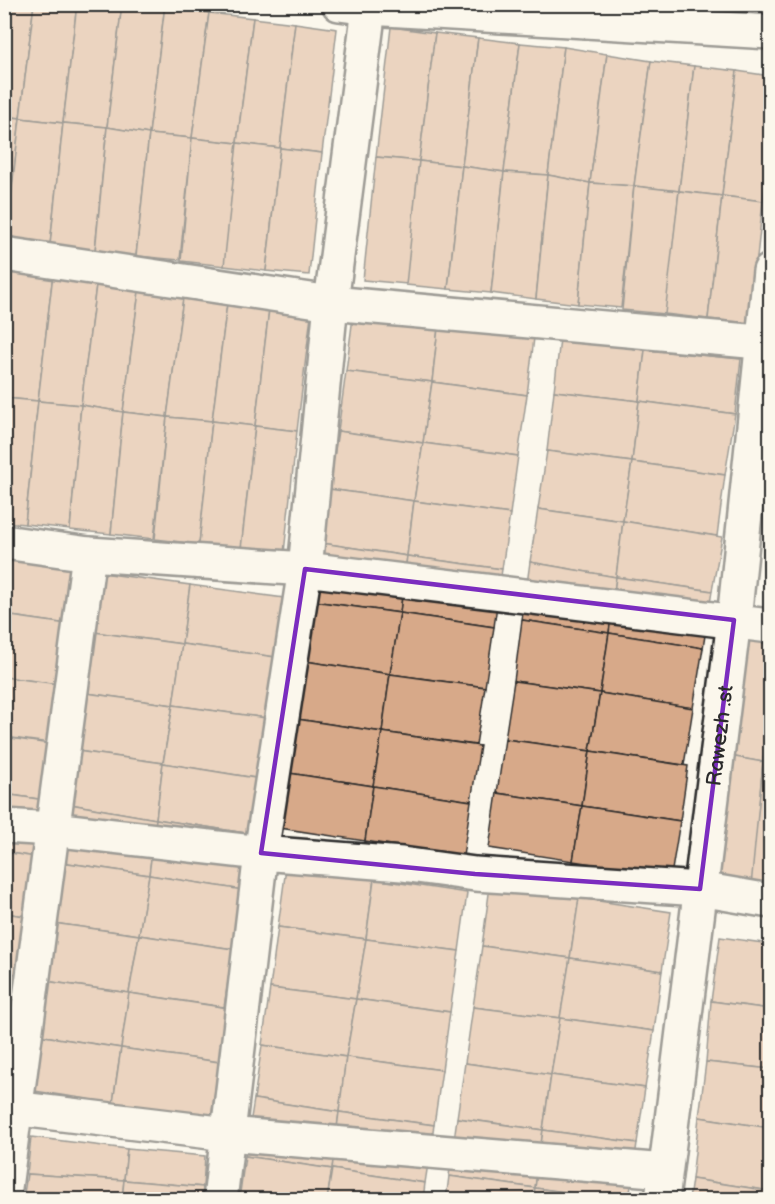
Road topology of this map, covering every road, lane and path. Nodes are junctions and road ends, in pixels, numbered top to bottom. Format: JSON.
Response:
{"nodes":[{"id":1,"x":347,"y":6,"type":"edge"},
{"id":2,"x":771,"y":32,"type":"edge"},
{"id":3,"x":4,"y":254,"type":"edge"},
{"id":4,"x":771,"y":271,"type":"edge"},
{"id":5,"x":331,"y":303,"type":"junction"},
{"id":6,"x":766,"y":343,"type":"edge"},
{"id":7,"x":4,"y":542,"type":"edge"},
{"id":8,"x":89,"y":554,"type":"junction"},
{"id":9,"x":305,"y":569,"type":"junction"},
{"id":10,"x":734,"y":620,"type":"junction"},
{"id":11,"x":771,"y":626,"type":"edge"},
{"id":12,"x":4,"y":826,"type":"edge"},
{"id":13,"x":52,"y":829,"type":"junction"},
{"id":14,"x":261,"y":853,"type":"junction"},
{"id":15,"x":700,"y":889,"type":"junction"},
{"id":16,"x":771,"y":901,"type":"edge"},
{"id":17,"x":10,"y":1107,"type":"edge"},
{"id":18,"x":227,"y":1134,"type":"junction"},
{"id":19,"x":664,"y":1185,"type":"edge"},
{"id":20,"x":4,"y":1195,"type":"edge"},
{"id":21,"x":220,"y":1200,"type":"edge"}],
"edges":[{"from":1,"to":2,"type":"street"},
{"from":1,"to":5,"type":"street"},
{"from":3,"to":5,"type":"street"},
{"from":4,"to":6,"type":"street","name":"Rawezh .st"},
{"from":5,"to":6,"type":"street"},
{"from":5,"to":9,"type":"street"},
{"from":6,"to":10,"type":"street","name":"Rawezh .st"},
{"from":7,"to":8,"type":"street"},
{"from":8,"to":9,"type":"street"},
{"from":8,"to":13,"type":"street"},
{"from":9,"to":10,"type":"street"},
{"from":9,"to":14,"type":"street"},
{"from":10,"to":11,"type":"street"},
{"from":10,"to":15,"type":"street","name":"Rawezh .st"},
{"from":12,"to":13,"type":"street"},
{"from":13,"to":14,"type":"street"},
{"from":13,"to":17,"type":"street"},
{"from":14,"to":15,"type":"street"},
{"from":14,"to":18,"type":"street"},
{"from":15,"to":16,"type":"street"},
{"from":15,"to":19,"type":"street","name":"Rawezh .st"},
{"from":17,"to":18,"type":"street"},
{"from":17,"to":20,"type":"street"},
{"from":18,"to":19,"type":"street"},
{"from":18,"to":21,"type":"street"}]}
